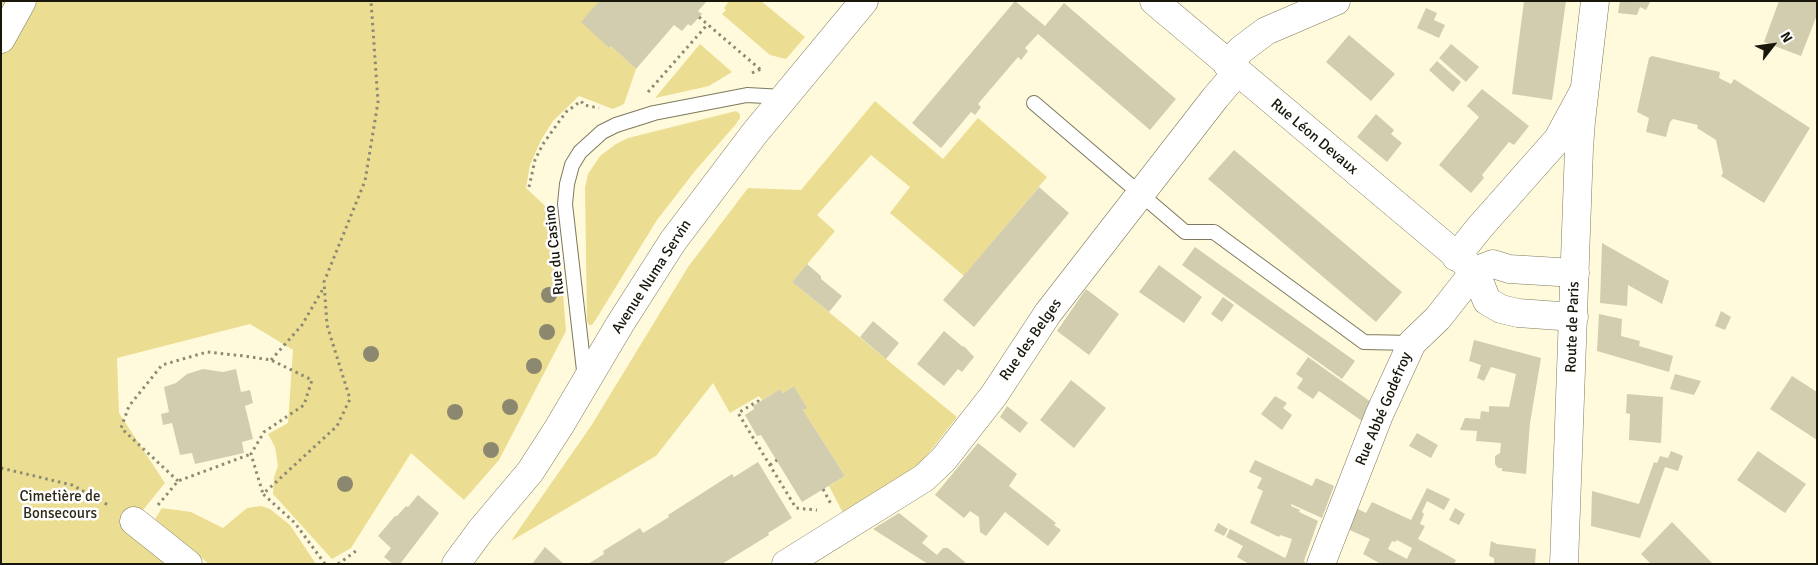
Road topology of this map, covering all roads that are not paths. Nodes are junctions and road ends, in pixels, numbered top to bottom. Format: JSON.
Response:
{"nodes":[{"id":1,"x":22,"y":1,"type":"edge"},
{"id":2,"x":864,"y":1,"type":"edge"},
{"id":3,"x":1154,"y":1,"type":"edge"},
{"id":4,"x":1336,"y":1,"type":"edge"},
{"id":5,"x":1595,"y":1,"type":"edge"},
{"id":6,"x":1,"y":39,"type":"edge"},
{"id":7,"x":1232,"y":68,"type":"junction"},
{"id":8,"x":1584,"y":91,"type":"junction"},
{"id":9,"x":785,"y":98,"type":"junction"},
{"id":10,"x":1034,"y":103,"type":"dead end"},
{"id":11,"x":1140,"y":194,"type":"junction"},
{"id":12,"x":1465,"y":264,"type":"junction"},
{"id":13,"x":1575,"y":273,"type":"junction"},
{"id":14,"x":1574,"y":317,"type":"junction"},
{"id":15,"x":1412,"y":344,"type":"junction"},
{"id":16,"x":586,"y":385,"type":"junction"},
{"id":17,"x":134,"y":521,"type":"road end"},
{"id":18,"x":188,"y":564,"type":"edge"},
{"id":19,"x":456,"y":564,"type":"edge"},
{"id":20,"x":786,"y":564,"type":"edge"},
{"id":21,"x":1321,"y":564,"type":"edge"},
{"id":22,"x":1564,"y":564,"type":"edge"}],
"edges":[{"from":1,"to":6,"type":"street"},
{"from":2,"to":9,"type":"street","name":"Avenue Numa Servin"},
{"from":3,"to":7,"type":"street","name":"Rue Léon Devaux"},
{"from":4,"to":7,"type":"street","name":"Rue des Belges"},
{"from":5,"to":8,"type":"street","name":"Route de Paris"},
{"from":7,"to":11,"type":"street","name":"Rue des Belges"},
{"from":7,"to":12,"type":"street","name":"Rue Léon Devaux"},
{"from":8,"to":12,"type":"street","name":"Route de Paris"},
{"from":8,"to":13,"type":"street","name":"Route de Paris"},
{"from":9,"to":16,"type":"street","name":"Avenue Numa Servin"},
{"from":9,"to":16,"type":"lane","name":"Rue du Casino"},
{"from":10,"to":11,"type":"lane"},
{"from":11,"to":15,"type":"lane"},
{"from":11,"to":20,"type":"street","name":"Rue des Belges"},
{"from":12,"to":13,"type":"street"},
{"from":12,"to":14,"type":"street","name":"Rue Léon Devaux"},
{"from":12,"to":15,"type":"street","name":"Rue Abbé Godefroy"},
{"from":13,"to":14,"type":"street","name":"Route de Paris"},
{"from":14,"to":22,"type":"street","name":"Route de Paris"},
{"from":15,"to":21,"type":"street","name":"Rue Abbé Godefroy"},
{"from":16,"to":19,"type":"street","name":"Avenue Numa Servin"},
{"from":17,"to":18,"type":"street"}]}
